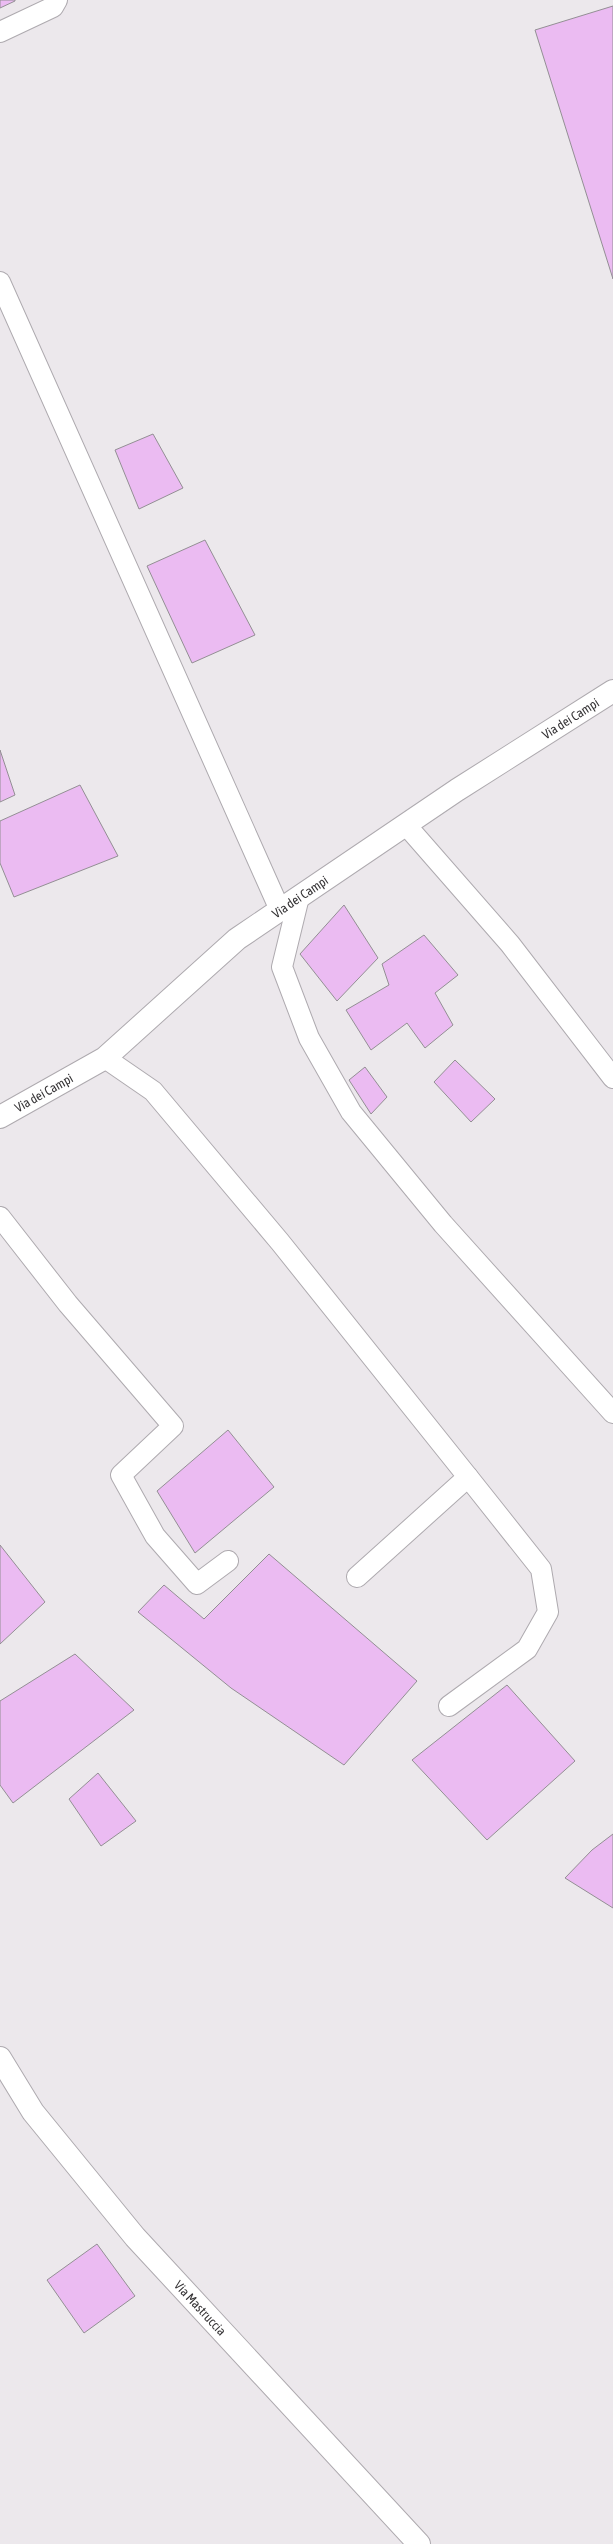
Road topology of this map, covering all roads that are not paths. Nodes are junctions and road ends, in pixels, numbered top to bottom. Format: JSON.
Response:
{"nodes":[{"id":1,"x":57,"y":0,"type":"edge"},
{"id":2,"x":0,"y":32,"type":"edge"},
{"id":3,"x":0,"y":282,"type":"edge"},
{"id":4,"x":613,"y":691,"type":"edge"},
{"id":5,"x":406,"y":825,"type":"junction"},
{"id":6,"x":299,"y":897,"type":"junction"},
{"id":7,"x":280,"y":910,"type":"junction"},
{"id":8,"x":105,"y":1058,"type":"junction"},
{"id":9,"x":613,"y":1078,"type":"edge"},
{"id":10,"x":0,"y":1117,"type":"edge"},
{"id":11,"x":0,"y":1217,"type":"edge"},
{"id":12,"x":613,"y":1414,"type":"edge"},
{"id":13,"x":468,"y":1477,"type":"junction"},
{"id":14,"x":228,"y":1561,"type":"dead end"},
{"id":15,"x":357,"y":1577,"type":"dead end"},
{"id":16,"x":449,"y":1706,"type":"dead end"},
{"id":17,"x":0,"y":2058,"type":"edge"},
{"id":18,"x":419,"y":2544,"type":"edge"}],
"edges":[{"from":1,"to":2,"type":"lane"},
{"from":3,"to":7,"type":"lane"},
{"from":4,"to":5,"type":"street","name":"Via dei Campi"},
{"from":5,"to":6,"type":"street","name":"Via dei Campi"},
{"from":5,"to":9,"type":"lane"},
{"from":6,"to":7,"type":"street","name":"Via dei Campi"},
{"from":6,"to":12,"type":"lane"},
{"from":7,"to":8,"type":"street","name":"Via dei Campi"},
{"from":8,"to":10,"type":"street","name":"Via dei Campi"},
{"from":8,"to":13,"type":"lane"},
{"from":11,"to":14,"type":"lane"},
{"from":13,"to":15,"type":"lane"},
{"from":13,"to":16,"type":"lane"},
{"from":17,"to":18,"type":"street","name":"Via Mastruccia"}]}
